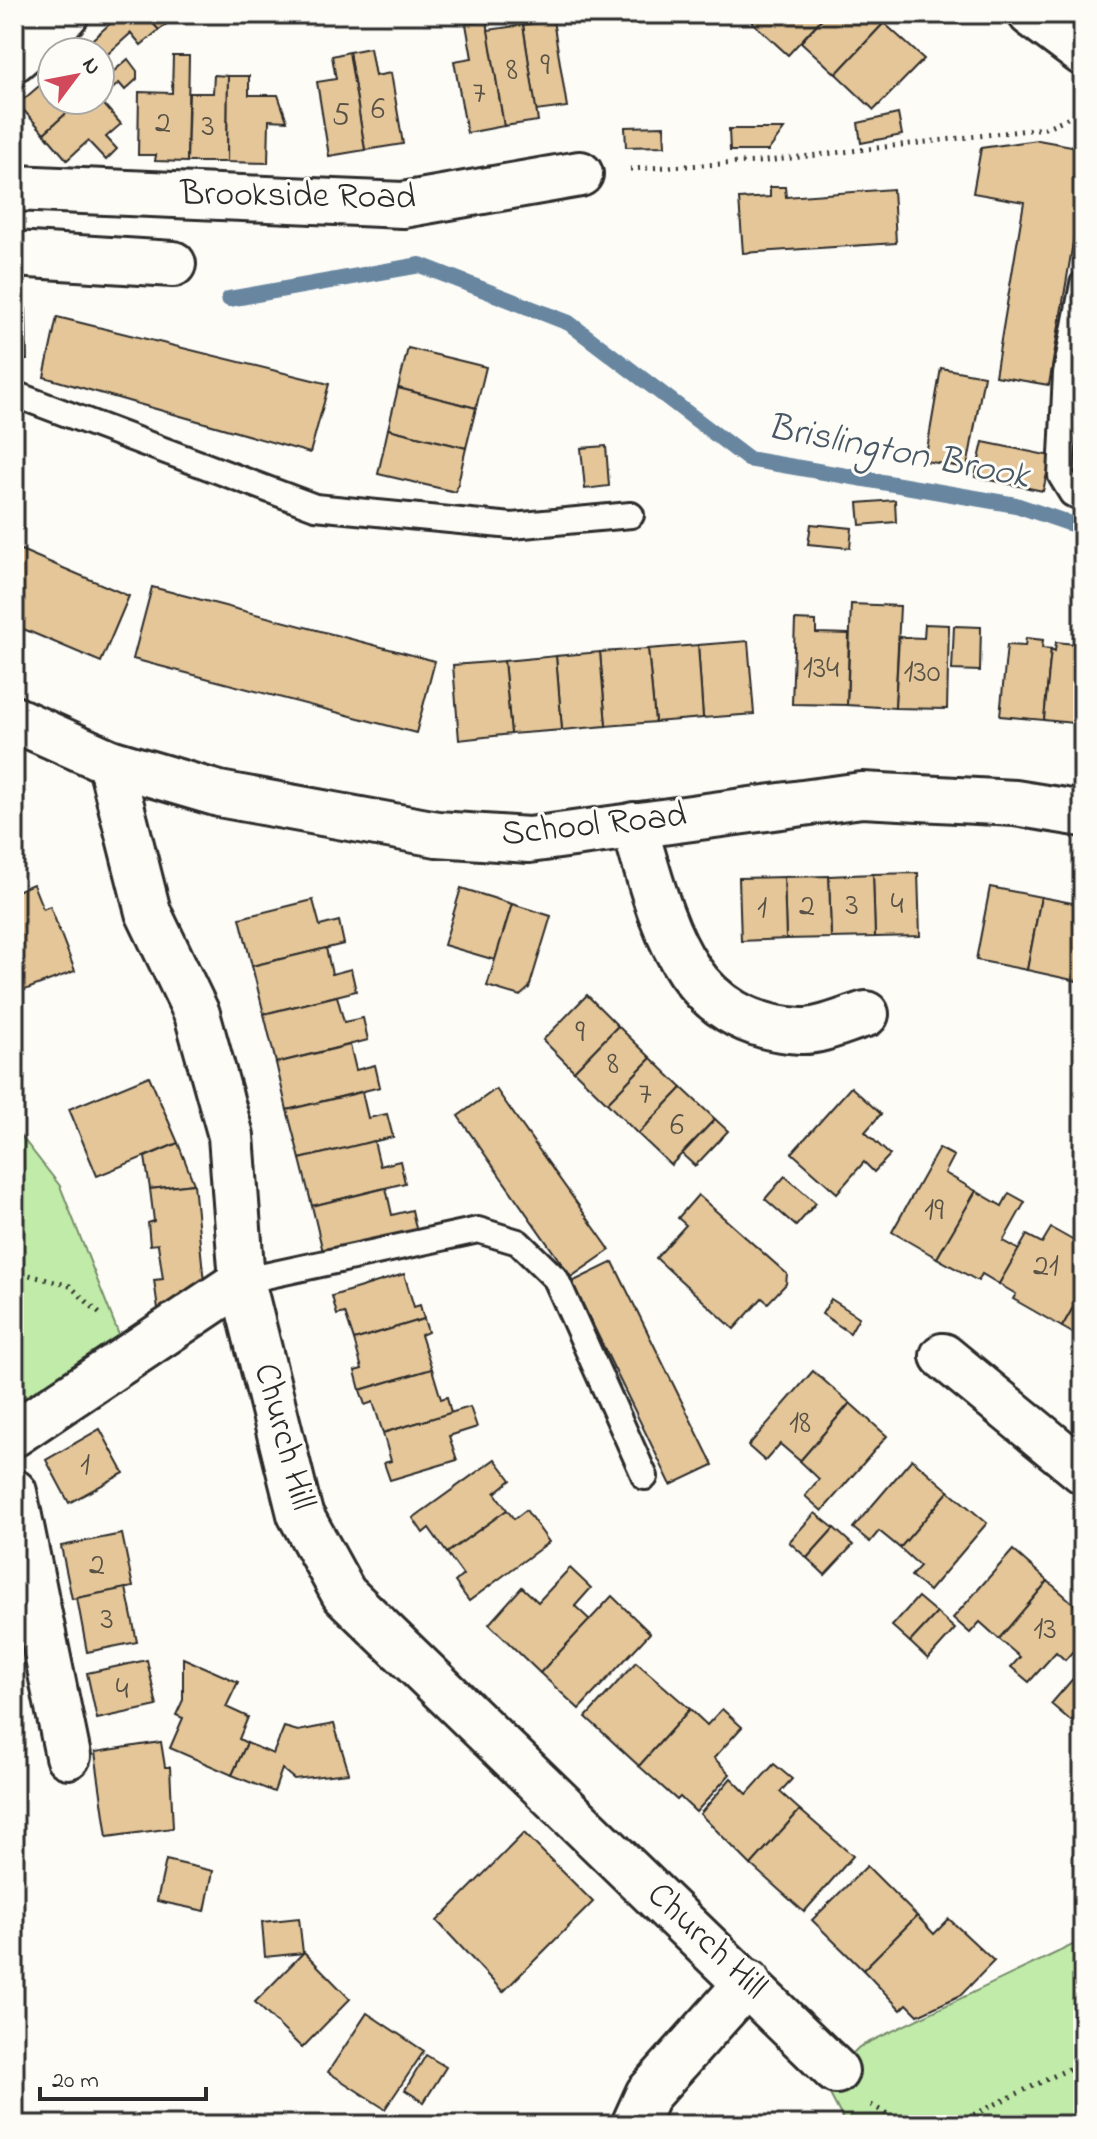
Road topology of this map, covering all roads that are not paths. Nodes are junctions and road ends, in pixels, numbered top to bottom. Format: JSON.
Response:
{"nodes":[{"id":1,"x":66,"y":14,"type":"edge"},
{"id":2,"x":1031,"y":14,"type":"edge"},
{"id":3,"x":1083,"y":53,"type":"edge"},
{"id":4,"x":14,"y":59,"type":"edge"},
{"id":5,"x":580,"y":174,"type":"road end"},
{"id":6,"x":14,"y":188,"type":"edge"},
{"id":7,"x":14,"y":254,"type":"edge"},
{"id":8,"x":173,"y":264,"type":"dead end"},
{"id":9,"x":1083,"y":284,"type":"edge"},
{"id":10,"x":14,"y":394,"type":"edge"},
{"id":11,"x":1083,"y":498,"type":"edge"},
{"id":12,"x":631,"y":515,"type":"dead end"},
{"id":13,"x":14,"y":719,"type":"edge"},
{"id":14,"x":110,"y":762,"type":"junction"},
{"id":15,"x":1083,"y":814,"type":"edge"},
{"id":16,"x":634,"y":825,"type":"junction"},
{"id":17,"x":866,"y":1014,"type":"dead end"},
{"id":18,"x":242,"y":1281,"type":"junction"},
{"id":19,"x":943,"y":1356,"type":"dead end"},
{"id":20,"x":14,"y":1434,"type":"edge"},
{"id":21,"x":1083,"y":1471,"type":"edge"},
{"id":22,"x":645,"y":1477,"type":"dead end"},
{"id":23,"x":14,"y":1492,"type":"edge"},
{"id":24,"x":68,"y":1756,"type":"dead end"},
{"id":25,"x":748,"y":1982,"type":"junction"},
{"id":26,"x":836,"y":2071,"type":"dead end"},
{"id":27,"x":634,"y":2125,"type":"edge"}],
"edges":[{"from":1,"to":4,"type":"street"},
{"from":2,"to":3,"type":"street"},
{"from":5,"to":6,"type":"street","name":"Brookside Road"},
{"from":7,"to":8,"type":"street"},
{"from":9,"to":11,"type":"lane"},
{"from":10,"to":12,"type":"lane"},
{"from":13,"to":14,"type":"street"},
{"from":14,"to":16,"type":"street","name":"School Road"},
{"from":14,"to":18,"type":"street","name":"Church Hill"},
{"from":15,"to":16,"type":"street","name":"School Road"},
{"from":16,"to":17,"type":"street"},
{"from":18,"to":20,"type":"street"},
{"from":18,"to":22,"type":"lane"},
{"from":18,"to":25,"type":"street","name":"Church Hill"},
{"from":19,"to":21,"type":"street"},
{"from":23,"to":24,"type":"street"},
{"from":25,"to":26,"type":"street","name":"Church Hill"},
{"from":25,"to":27,"type":"street"}]}
